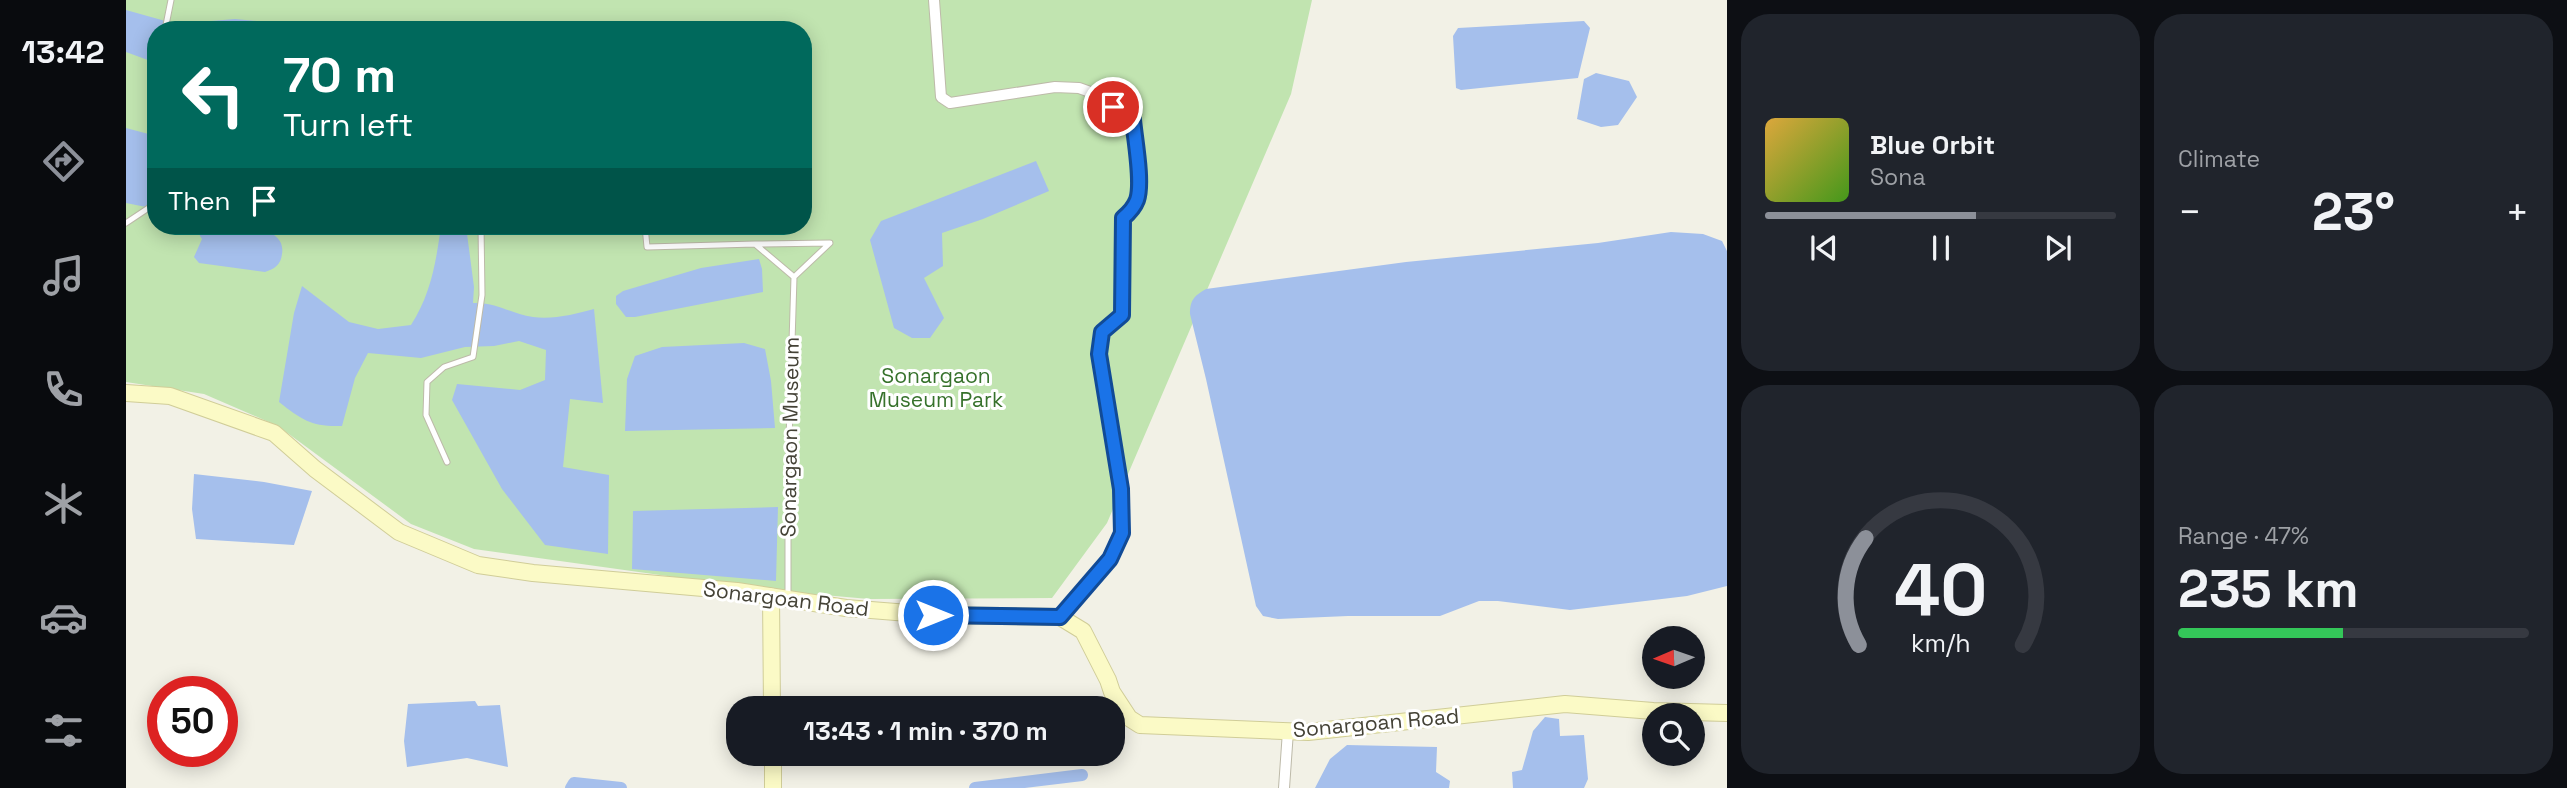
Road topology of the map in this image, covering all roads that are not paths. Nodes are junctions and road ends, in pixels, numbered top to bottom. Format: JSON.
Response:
{"nodes":[{"id":1,"x":172,"y":0,"type":"edge"},
{"id":2,"x":934,"y":0,"type":"edge"},
{"id":3,"x":166,"y":21,"type":"edge"},
{"id":4,"x":147,"y":209,"type":"edge"},
{"id":5,"x":126,"y":223,"type":"edge"},
{"id":6,"x":481,"y":235,"type":"edge"},
{"id":7,"x":646,"y":235,"type":"edge"},
{"id":8,"x":755,"y":244,"type":"junction"},
{"id":9,"x":794,"y":278,"type":"junction"},
{"id":10,"x":126,"y":393,"type":"edge"},
{"id":11,"x":447,"y":462,"type":"dead end"},
{"id":12,"x":771,"y":596,"type":"junction"},
{"id":13,"x":788,"y":597,"type":"junction"},
{"id":14,"x":1060,"y":617,"type":"junction"},
{"id":15,"x":772,"y":696,"type":"edge"},
{"id":16,"x":1727,"y":713,"type":"edge"},
{"id":17,"x":1288,"y":731,"type":"junction"},
{"id":18,"x":773,"y":766,"type":"edge"},
{"id":19,"x":773,"y":788,"type":"edge"},
{"id":20,"x":1284,"y":788,"type":"edge"}],
"edges":[{"from":1,"to":3,"type":"lane"},
{"from":2,"to":14,"type":"street"},
{"from":4,"to":5,"type":"lane"},
{"from":6,"to":11,"type":"lane"},
{"from":7,"to":8,"type":"lane"},
{"from":8,"to":9,"type":"lane"},
{"from":8,"to":9,"type":"lane"},
{"from":9,"to":13,"type":"lane","name":"Sonargaon Museum"},
{"from":10,"to":12,"type":"main road","name":"Sonargoan Road"},
{"from":12,"to":13,"type":"main road","name":"Sonargoan Road"},
{"from":12,"to":15,"type":"main road"},
{"from":13,"to":14,"type":"main road","name":"Sonargoan Road"},
{"from":14,"to":17,"type":"main road","name":"Sonargoan Road"},
{"from":16,"to":17,"type":"main road","name":"Sonargoan Road"},
{"from":17,"to":20,"type":"street"},
{"from":18,"to":19,"type":"main road"}]}
